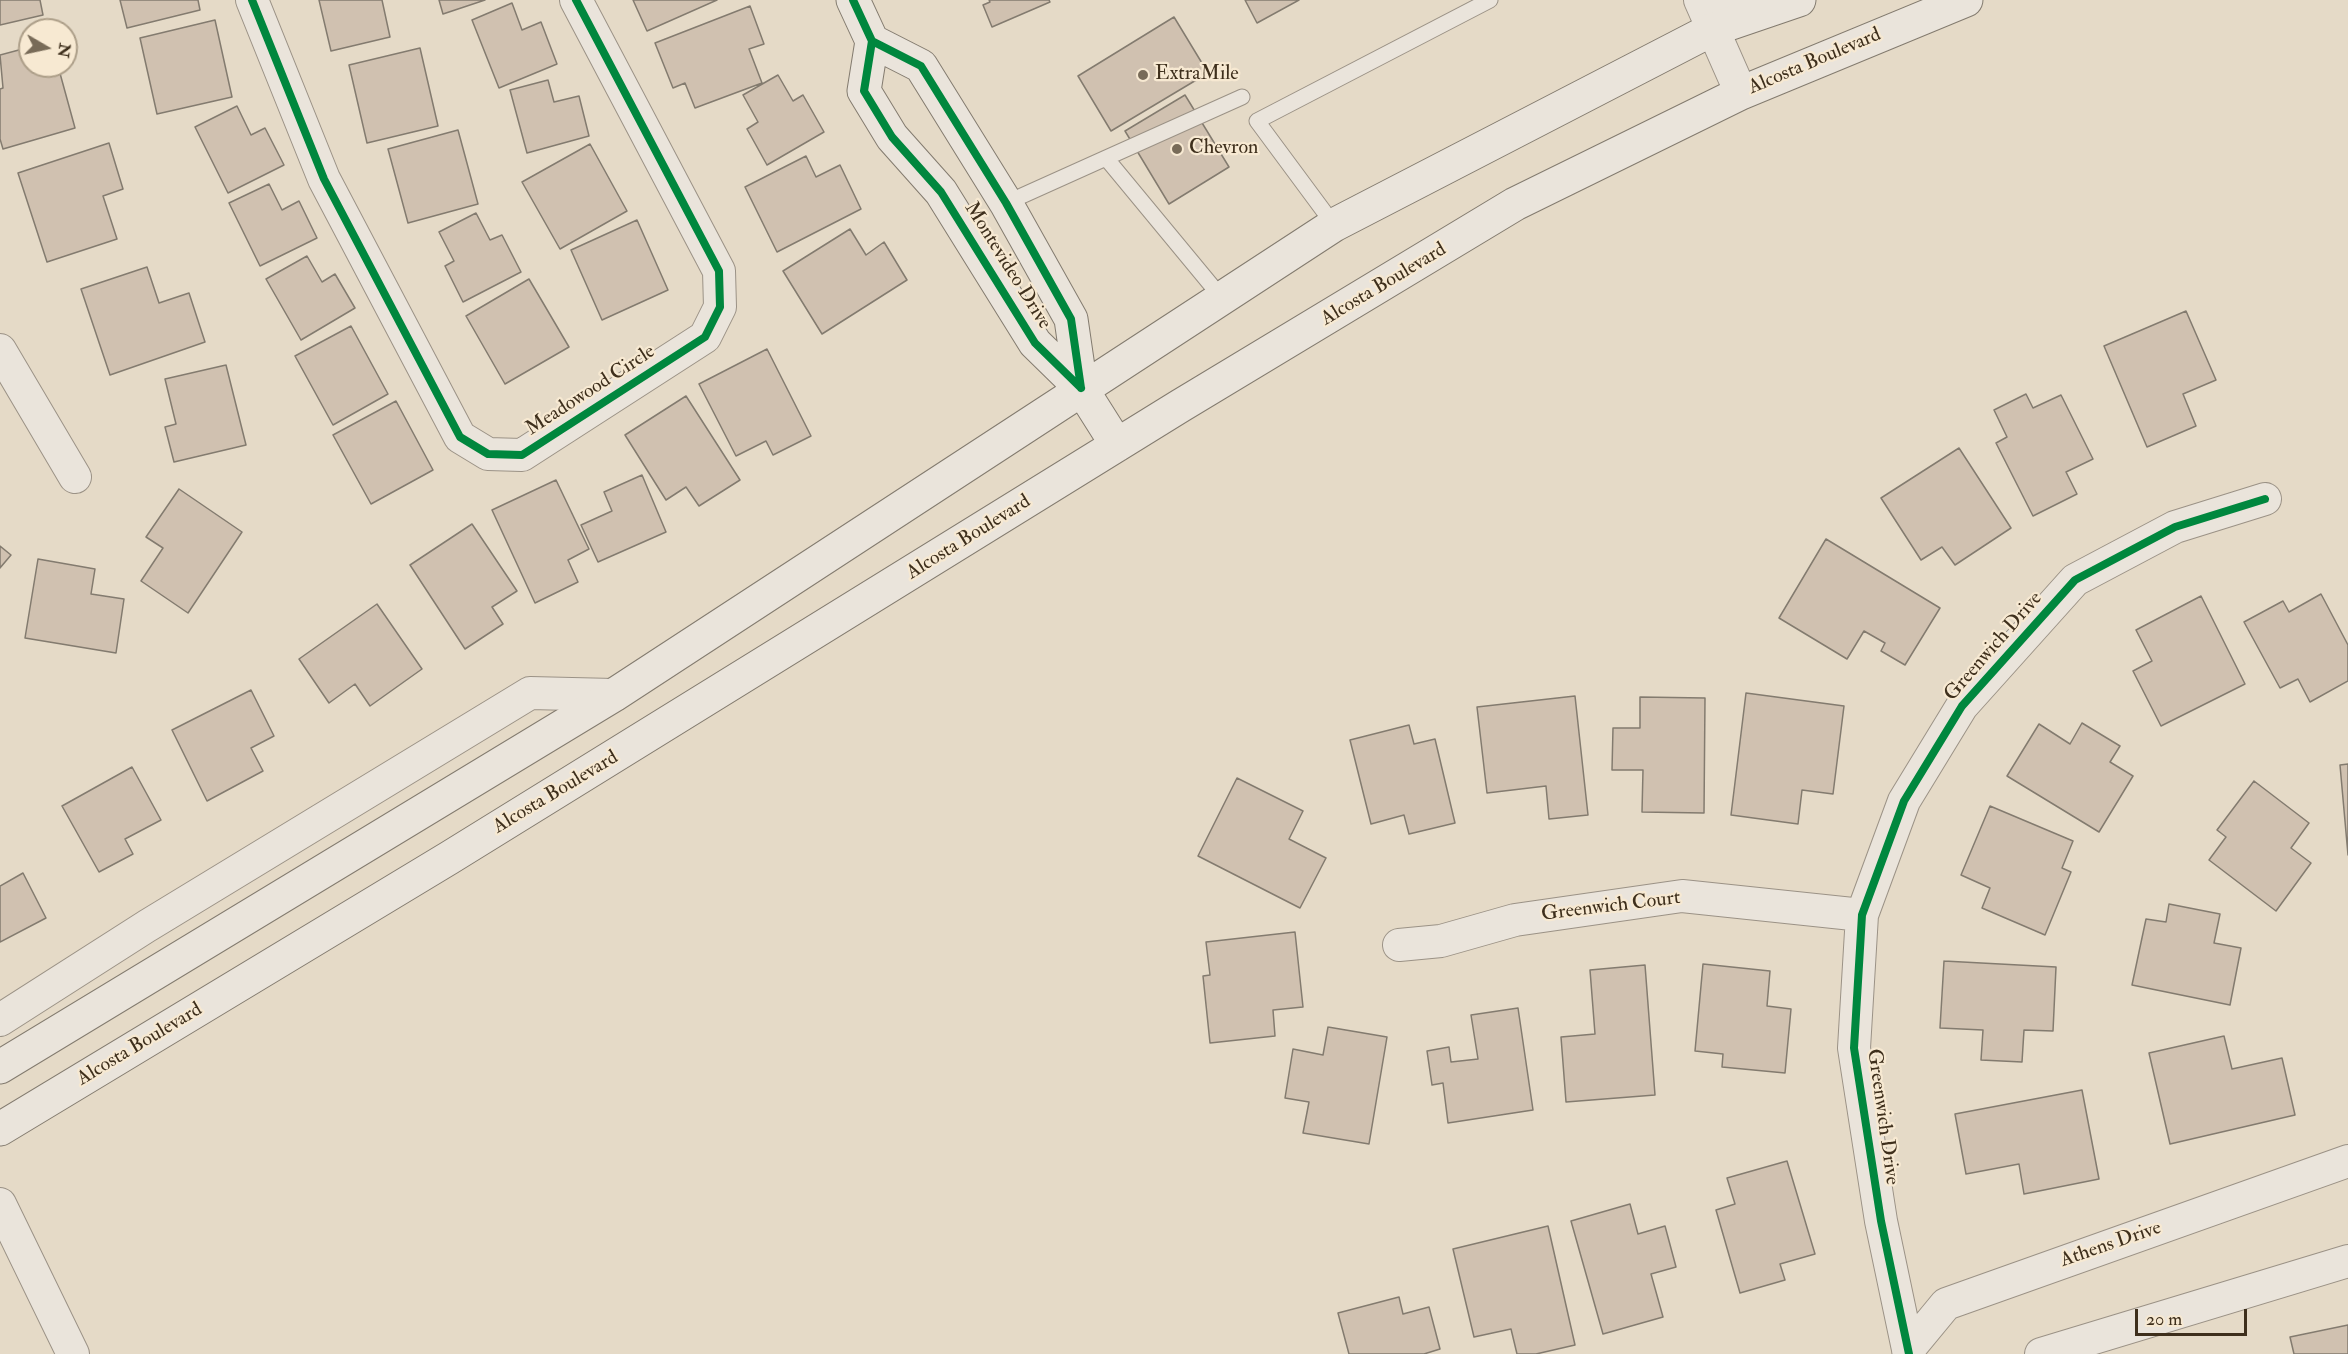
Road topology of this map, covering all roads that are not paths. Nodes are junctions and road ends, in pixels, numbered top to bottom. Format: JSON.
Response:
{"nodes":[{"id":1,"x":252,"y":0,"type":"edge"},
{"id":2,"x":576,"y":0,"type":"edge"},
{"id":3,"x":853,"y":0,"type":"edge"},
{"id":4,"x":1490,"y":0,"type":"edge"},
{"id":5,"x":1700,"y":0,"type":"edge"},
{"id":6,"x":1738,"y":0,"type":"edge"},
{"id":7,"x":1799,"y":0,"type":"edge"},
{"id":8,"x":1966,"y":0,"type":"edge"},
{"id":9,"x":1711,"y":30,"type":"junction"},
{"id":10,"x":872,"y":41,"type":"junction"},
{"id":11,"x":1741,"y":93,"type":"junction"},
{"id":12,"x":1242,"y":97,"type":"dead end"},
{"id":13,"x":1106,"y":159,"type":"junction"},
{"id":14,"x":1006,"y":203,"type":"junction"},
{"id":15,"x":1334,"y":225,"type":"junction"},
{"id":16,"x":1221,"y":297,"type":"junction"},
{"id":17,"x":0,"y":350,"type":"edge"},
{"id":18,"x":1081,"y":388,"type":"junction"},
{"id":19,"x":1117,"y":445,"type":"junction"},
{"id":20,"x":75,"y":477,"type":"dead end"},
{"id":21,"x":2265,"y":499,"type":"dead end"},
{"id":22,"x":614,"y":695,"type":"junction"},
{"id":23,"x":1862,"y":915,"type":"junction"},
{"id":24,"x":1399,"y":945,"type":"dead end"},
{"id":25,"x":0,"y":1020,"type":"edge"},
{"id":26,"x":0,"y":1067,"type":"edge"},
{"id":27,"x":0,"y":1129,"type":"edge"},
{"id":28,"x":2348,"y":1161,"type":"edge"},
{"id":29,"x":0,"y":1204,"type":"edge"},
{"id":30,"x":2348,"y":1261,"type":"edge"},
{"id":31,"x":1909,"y":1353,"type":"edge"},
{"id":32,"x":73,"y":1354,"type":"edge"},
{"id":33,"x":2041,"y":1354,"type":"edge"}],
"edges":[{"from":1,"to":2,"type":"street","name":"Meadowood Circle"},
{"from":3,"to":10,"type":"main road"},
{"from":4,"to":15,"type":"lane"},
{"from":5,"to":9,"type":"street"},
{"from":6,"to":9,"type":"street"},
{"from":7,"to":9,"type":"main road"},
{"from":8,"to":11,"type":"main road","name":"Alcosta Boulevard"},
{"from":9,"to":11,"type":"street"},
{"from":9,"to":15,"type":"main road"},
{"from":10,"to":14,"type":"main road","name":"Montevideo Drive"},
{"from":10,"to":18,"type":"main road","name":"Montevideo Drive"},
{"from":11,"to":19,"type":"main road","name":"Alcosta Boulevard"},
{"from":12,"to":13,"type":"lane"},
{"from":13,"to":14,"type":"lane"},
{"from":13,"to":16,"type":"lane"},
{"from":14,"to":18,"type":"main road","name":"Montevideo Drive"},
{"from":15,"to":16,"type":"main road"},
{"from":16,"to":18,"type":"main road"},
{"from":17,"to":20,"type":"street"},
{"from":18,"to":19,"type":"main road"},
{"from":18,"to":22,"type":"main road"},
{"from":19,"to":27,"type":"main road","name":"Alcosta Boulevard"},
{"from":21,"to":23,"type":"street","name":"Greenwich Drive"},
{"from":22,"to":25,"type":"street"},
{"from":22,"to":26,"type":"main road"},
{"from":23,"to":24,"type":"street","name":"Greenwich Court"},
{"from":23,"to":31,"type":"street","name":"Greenwich Drive"},
{"from":28,"to":31,"type":"street","name":"Athens Drive"},
{"from":29,"to":32,"type":"street"},
{"from":30,"to":33,"type":"street"}]}
